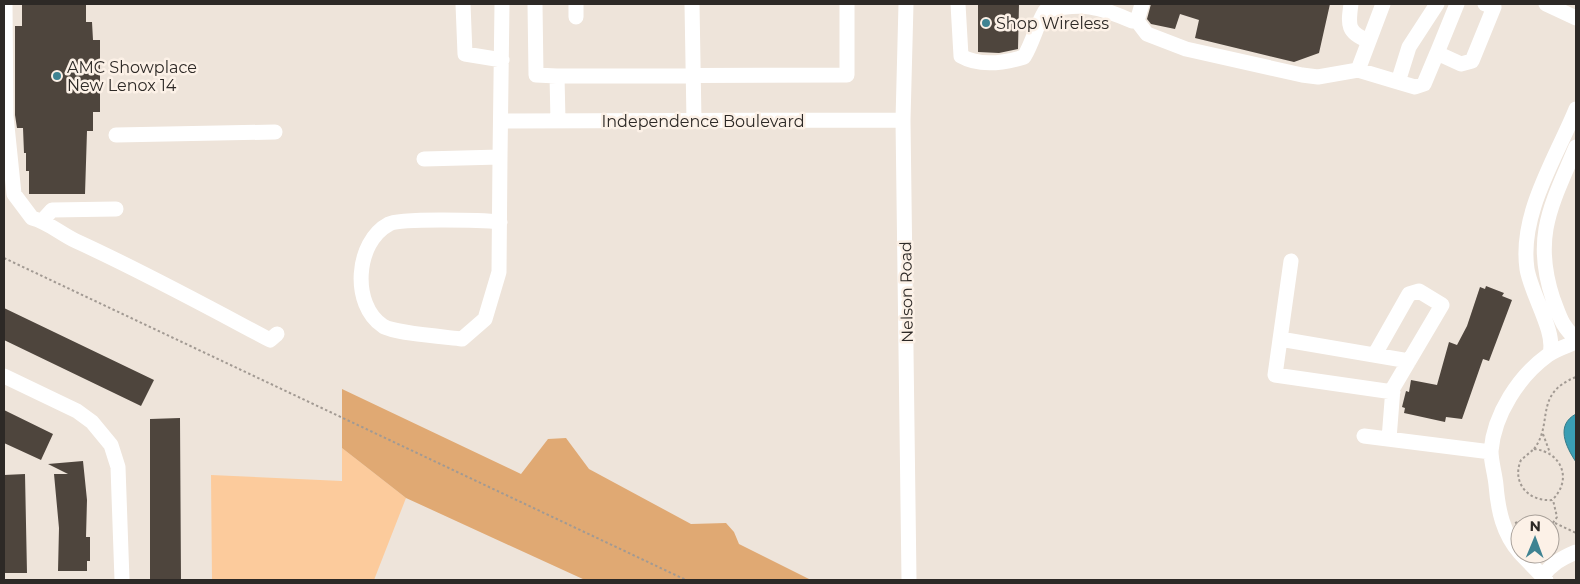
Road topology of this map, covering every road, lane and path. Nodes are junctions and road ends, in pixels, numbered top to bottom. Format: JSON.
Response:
{"nodes":[{"id":1,"x":5,"y":4,"type":"edge"},
{"id":2,"x":463,"y":4,"type":"edge"},
{"id":3,"x":502,"y":4,"type":"edge"},
{"id":4,"x":535,"y":4,"type":"edge"},
{"id":5,"x":692,"y":4,"type":"edge"},
{"id":6,"x":847,"y":4,"type":"edge"},
{"id":7,"x":906,"y":4,"type":"edge"},
{"id":8,"x":958,"y":4,"type":"edge"},
{"id":9,"x":1142,"y":4,"type":"edge"},
{"id":10,"x":1351,"y":4,"type":"edge"},
{"id":11,"x":1382,"y":4,"type":"edge"},
{"id":12,"x":1437,"y":4,"type":"edge"},
{"id":13,"x":1457,"y":4,"type":"edge"},
{"id":14,"x":1485,"y":4,"type":"edge"},
{"id":15,"x":1546,"y":4,"type":"edge"},
{"id":16,"x":1576,"y":18,"type":"edge"},
{"id":17,"x":1137,"y":21,"type":"junction"},
{"id":18,"x":1369,"y":41,"type":"junction"},
{"id":19,"x":1437,"y":53,"type":"junction"},
{"id":20,"x":502,"y":60,"type":"junction"},
{"id":21,"x":1358,"y":70,"type":"junction"},
{"id":22,"x":557,"y":76,"type":"junction"},
{"id":23,"x":693,"y":77,"type":"junction"},
{"id":24,"x":1398,"y":82,"type":"junction"},
{"id":25,"x":1576,"y":109,"type":"edge"},
{"id":26,"x":903,"y":120,"type":"junction"},
{"id":27,"x":502,"y":121,"type":"junction"},
{"id":28,"x":558,"y":121,"type":"junction"},
{"id":29,"x":694,"y":121,"type":"junction"},
{"id":30,"x":275,"y":132,"type":"dead end"},
{"id":31,"x":116,"y":135,"type":"dead end"},
{"id":32,"x":1572,"y":145,"type":"edge"},
{"id":33,"x":500,"y":157,"type":"junction"},
{"id":34,"x":424,"y":159,"type":"dead end"},
{"id":35,"x":116,"y":209,"type":"dead end"},
{"id":36,"x":42,"y":221,"type":"junction"},
{"id":37,"x":500,"y":222,"type":"junction"},
{"id":38,"x":4,"y":258,"type":"edge"},
{"id":39,"x":1291,"y":262,"type":"dead end"},
{"id":40,"x":277,"y":334,"type":"dead end"},
{"id":41,"x":1576,"y":338,"type":"edge"},
{"id":42,"x":1280,"y":339,"type":"junction"},
{"id":43,"x":1576,"y":342,"type":"edge"},
{"id":44,"x":1550,"y":353,"type":"junction"},
{"id":45,"x":1374,"y":354,"type":"junction"},
{"id":46,"x":1409,"y":361,"type":"junction"},
{"id":47,"x":4,"y":376,"type":"edge"},
{"id":48,"x":1576,"y":377,"type":"edge"},
{"id":49,"x":1393,"y":392,"type":"junction"},
{"id":50,"x":1543,"y":433,"type":"junction"},
{"id":51,"x":1364,"y":436,"type":"dead end"},
{"id":52,"x":1389,"y":439,"type":"junction"},
{"id":53,"x":1534,"y":449,"type":"junction"},
{"id":54,"x":1491,"y":452,"type":"junction"},
{"id":55,"x":1550,"y":453,"type":"junction"},
{"id":56,"x":1552,"y":500,"type":"junction"},
{"id":57,"x":1557,"y":514,"type":"edge"},
{"id":58,"x":1560,"y":526,"type":"edge"},
{"id":59,"x":1576,"y":534,"type":"edge"},
{"id":60,"x":1510,"y":537,"type":"edge"},
{"id":61,"x":1576,"y":552,"type":"edge"},
{"id":62,"x":1529,"y":564,"type":"edge"},
{"id":63,"x":1540,"y":578,"type":"edge"},
{"id":64,"x":122,"y":580,"type":"edge"},
{"id":65,"x":686,"y":580,"type":"edge"},
{"id":66,"x":910,"y":580,"type":"edge"}],
"edges":[{"from":1,"to":36,"type":"street"},
{"from":2,"to":20,"type":"street"},
{"from":3,"to":20,"type":"street"},
{"from":4,"to":22,"type":"street"},
{"from":5,"to":23,"type":"street"},
{"from":6,"to":23,"type":"street"},
{"from":7,"to":26,"type":"street","name":"Nelson Road"},
{"from":8,"to":17,"type":"street"},
{"from":9,"to":17,"type":"street"},
{"from":10,"to":18,"type":"street"},
{"from":11,"to":18,"type":"street"},
{"from":12,"to":24,"type":"street"},
{"from":13,"to":19,"type":"street"},
{"from":14,"to":19,"type":"street"},
{"from":15,"to":16,"type":"street"},
{"from":17,"to":21,"type":"street"},
{"from":18,"to":21,"type":"street"},
{"from":19,"to":24,"type":"street"},
{"from":20,"to":27,"type":"street"},
{"from":21,"to":24,"type":"street"},
{"from":22,"to":23,"type":"street"},
{"from":22,"to":28,"type":"street"},
{"from":23,"to":29,"type":"street"},
{"from":25,"to":32,"type":"street"},
{"from":26,"to":29,"type":"street","name":"Independence Boulevard"},
{"from":26,"to":66,"type":"street","name":"Nelson Road"},
{"from":27,"to":28,"type":"street","name":"Independence Boulevard"},
{"from":27,"to":33,"type":"street"},
{"from":28,"to":29,"type":"street","name":"Independence Boulevard"},
{"from":30,"to":31,"type":"street"},
{"from":32,"to":41,"type":"street"},
{"from":32,"to":44,"type":"street"},
{"from":33,"to":34,"type":"street"},
{"from":33,"to":37,"type":"street"},
{"from":35,"to":36,"type":"street"},
{"from":36,"to":40,"type":"street"},
{"from":37,"to":37,"type":"street"},
{"from":38,"to":65,"type":"path"},
{"from":39,"to":42,"type":"street"},
{"from":42,"to":45,"type":"street"},
{"from":42,"to":49,"type":"street"},
{"from":43,"to":44,"type":"street"},
{"from":44,"to":54,"type":"street"},
{"from":45,"to":46,"type":"street"},
{"from":45,"to":46,"type":"street"},
{"from":46,"to":49,"type":"street"},
{"from":47,"to":64,"type":"street"},
{"from":48,"to":50,"type":"path"},
{"from":49,"to":52,"type":"street"},
{"from":50,"to":53,"type":"path"},
{"from":50,"to":55,"type":"path"},
{"from":51,"to":52,"type":"street"},
{"from":52,"to":54,"type":"street"},
{"from":53,"to":55,"type":"path"},
{"from":53,"to":56,"type":"path"},
{"from":54,"to":60,"type":"street"},
{"from":55,"to":56,"type":"path"},
{"from":56,"to":57,"type":"path"},
{"from":58,"to":59,"type":"path"},
{"from":61,"to":63,"type":"street"},
{"from":62,"to":63,"type":"street"}]}
